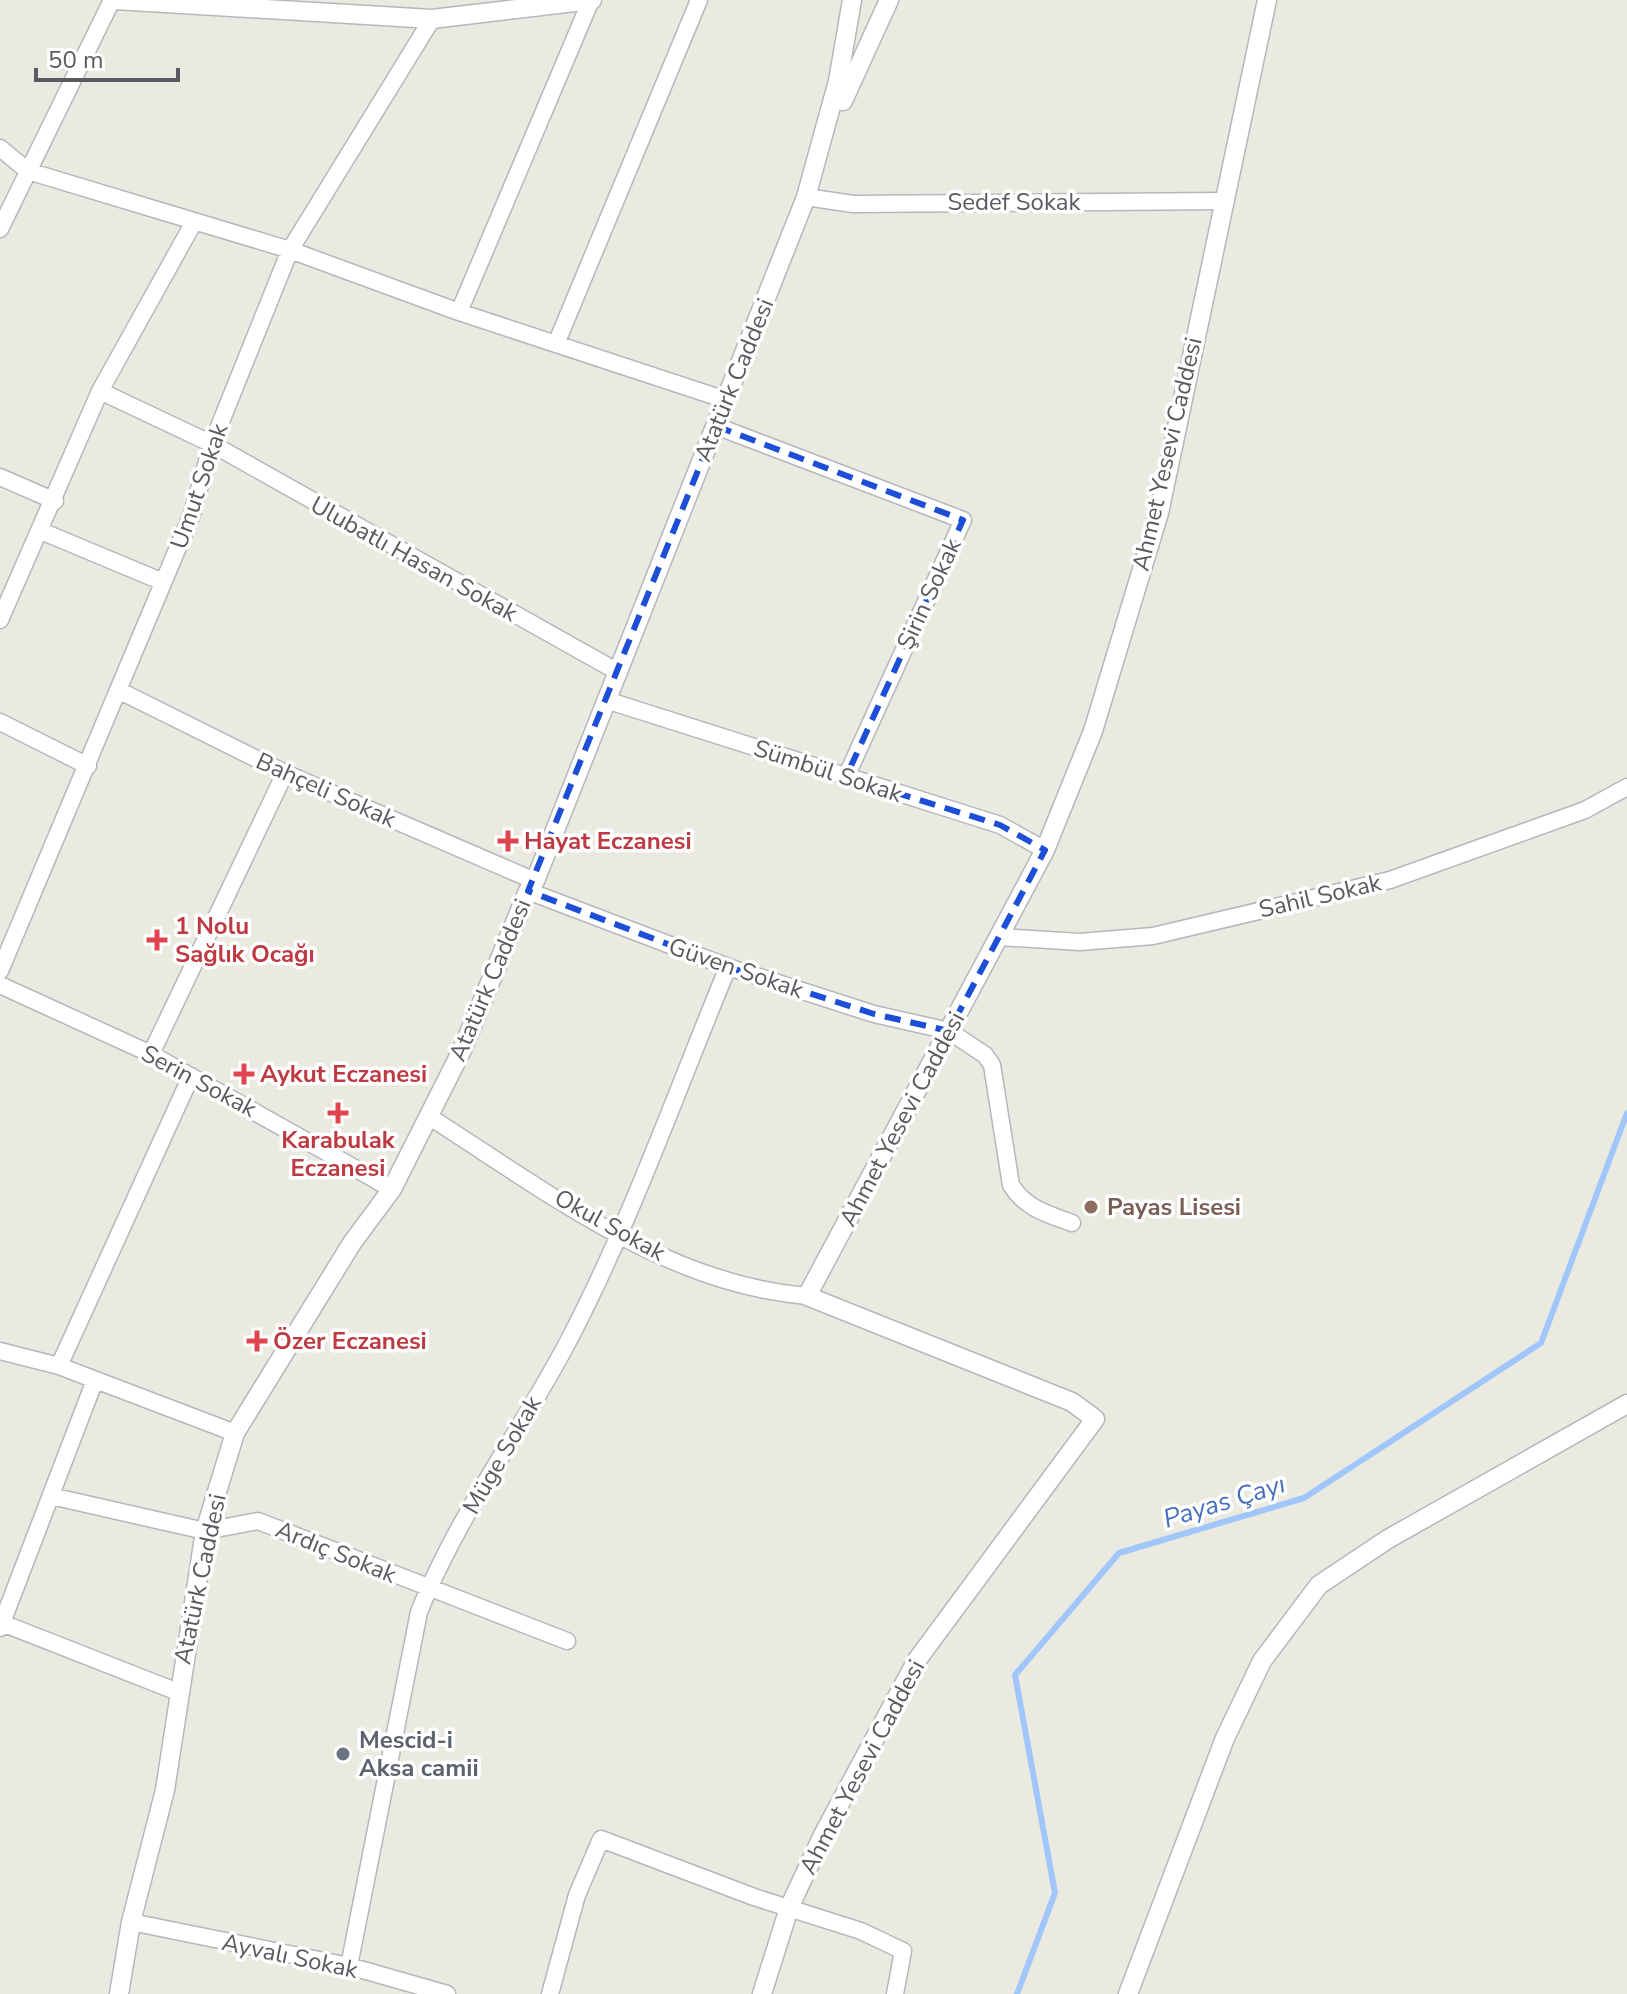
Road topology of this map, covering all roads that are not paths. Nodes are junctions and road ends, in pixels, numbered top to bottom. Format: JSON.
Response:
{"nodes":[{"id":1,"x":114,"y":0,"type":"edge"},
{"id":2,"x":592,"y":0,"type":"edge"},
{"id":3,"x":699,"y":0,"type":"edge"},
{"id":4,"x":852,"y":0,"type":"edge"},
{"id":5,"x":889,"y":0,"type":"edge"},
{"id":6,"x":1267,"y":0,"type":"edge"},
{"id":7,"x":560,"y":2,"type":"edge"},
{"id":8,"x":432,"y":19,"type":"junction"},
{"id":9,"x":0,"y":148,"type":"edge"},
{"id":10,"x":28,"y":171,"type":"junction"},
{"id":11,"x":806,"y":197,"type":"junction"},
{"id":12,"x":1222,"y":201,"type":"junction"},
{"id":13,"x":194,"y":222,"type":"junction"},
{"id":14,"x":0,"y":229,"type":"edge"},
{"id":15,"x":290,"y":250,"type":"junction"},
{"id":16,"x":459,"y":312,"type":"junction"},
{"id":17,"x":556,"y":344,"type":"junction"},
{"id":18,"x":100,"y":391,"type":"junction"},
{"id":19,"x":726,"y":400,"type":"junction"},
{"id":20,"x":716,"y":426,"type":"junction"},
{"id":21,"x":212,"y":444,"type":"junction"},
{"id":22,"x":0,"y":477,"type":"edge"},
{"id":23,"x":55,"y":501,"type":"junction"},
{"id":24,"x":41,"y":531,"type":"junction"},
{"id":25,"x":163,"y":582,"type":"junction"},
{"id":26,"x":0,"y":620,"type":"edge"},
{"id":27,"x":618,"y":672,"type":"junction"},
{"id":28,"x":120,"y":691,"type":"junction"},
{"id":29,"x":606,"y":700,"type":"junction"},
{"id":30,"x":0,"y":722,"type":"edge"},
{"id":31,"x":88,"y":766,"type":"junction"},
{"id":32,"x":285,"y":773,"type":"junction"},
{"id":33,"x":846,"y":777,"type":"junction"},
{"id":34,"x":1627,"y":787,"type":"edge"},
{"id":35,"x":1045,"y":850,"type":"junction"},
{"id":36,"x":532,"y":886,"type":"junction"},
{"id":37,"x":998,"y":937,"type":"junction"},
{"id":38,"x":728,"y":967,"type":"junction"},
{"id":39,"x":0,"y":971,"type":"edge"},
{"id":40,"x":0,"y":985,"type":"edge"},
{"id":41,"x":949,"y":1031,"type":"junction"},
{"id":42,"x":151,"y":1054,"type":"junction"},
{"id":43,"x":191,"y":1076,"type":"junction"},
{"id":44,"x":428,"y":1116,"type":"junction"},
{"id":45,"x":392,"y":1189,"type":"junction"},
{"id":46,"x":1072,"y":1223,"type":"dead end"},
{"id":47,"x":618,"y":1234,"type":"junction"},
{"id":48,"x":807,"y":1296,"type":"junction"},
{"id":49,"x":0,"y":1351,"type":"edge"},
{"id":50,"x":59,"y":1366,"type":"junction"},
{"id":51,"x":95,"y":1380,"type":"junction"},
{"id":52,"x":1627,"y":1404,"type":"edge"},
{"id":53,"x":235,"y":1433,"type":"junction"},
{"id":54,"x":51,"y":1496,"type":"junction"},
{"id":55,"x":205,"y":1531,"type":"junction"},
{"id":56,"x":428,"y":1588,"type":"junction"},
{"id":57,"x":1,"y":1626,"type":"edge"},
{"id":58,"x":567,"y":1641,"type":"dead end"},
{"id":59,"x":178,"y":1692,"type":"junction"},
{"id":60,"x":789,"y":1908,"type":"junction"},
{"id":61,"x":131,"y":1922,"type":"junction"},
{"id":62,"x":349,"y":1966,"type":"junction"},
{"id":63,"x":119,"y":1994,"type":"edge"},
{"id":64,"x":447,"y":1994,"type":"edge"},
{"id":65,"x":550,"y":1994,"type":"edge"},
{"id":66,"x":762,"y":1994,"type":"edge"},
{"id":67,"x":895,"y":1994,"type":"edge"},
{"id":68,"x":1128,"y":1994,"type":"edge"}],
"edges":[{"from":1,"to":8,"type":"street"},
{"from":1,"to":10,"type":"street"},
{"from":2,"to":7,"type":"street"},
{"from":2,"to":16,"type":"street"},
{"from":3,"to":17,"type":"street"},
{"from":4,"to":11,"type":"street","name":"Atatürk Caddesi"},
{"from":5,"to":11,"type":"street"},
{"from":6,"to":12,"type":"street","name":"Ahmet Yesevi Caddesi"},
{"from":7,"to":8,"type":"street"},
{"from":8,"to":15,"type":"street","name":"Umut Sokak"},
{"from":9,"to":10,"type":"street"},
{"from":10,"to":13,"type":"street"},
{"from":10,"to":14,"type":"street"},
{"from":11,"to":12,"type":"street","name":"Sedef Sokak"},
{"from":11,"to":19,"type":"street","name":"Atatürk Caddesi"},
{"from":12,"to":35,"type":"street","name":"Ahmet Yesevi Caddesi"},
{"from":13,"to":15,"type":"street"},
{"from":13,"to":18,"type":"street"},
{"from":15,"to":16,"type":"street"},
{"from":15,"to":21,"type":"street","name":"Umut Sokak"},
{"from":16,"to":17,"type":"street"},
{"from":17,"to":19,"type":"street"},
{"from":18,"to":21,"type":"street","name":"Ulubatlı Hasan Sokak"},
{"from":18,"to":23,"type":"street"},
{"from":19,"to":20,"type":"street","name":"Atatürk Caddesi"},
{"from":20,"to":27,"type":"street","name":"Atatürk Caddesi"},
{"from":20,"to":33,"type":"street","name":"Şirin Sokak"},
{"from":21,"to":25,"type":"street","name":"Umut Sokak"},
{"from":21,"to":27,"type":"street","name":"Ulubatlı Hasan Sokak"},
{"from":22,"to":23,"type":"street"},
{"from":23,"to":24,"type":"street"},
{"from":24,"to":25,"type":"street"},
{"from":24,"to":26,"type":"street"},
{"from":25,"to":28,"type":"street","name":"Umut Sokak"},
{"from":27,"to":29,"type":"street","name":"Atatürk Caddesi"},
{"from":28,"to":31,"type":"street","name":"Umut Sokak"},
{"from":28,"to":32,"type":"street","name":"Bahçeli Sokak"},
{"from":29,"to":33,"type":"street","name":"Sümbül Sokak"},
{"from":29,"to":36,"type":"street","name":"Atatürk Caddesi"},
{"from":30,"to":31,"type":"street"},
{"from":31,"to":39,"type":"street","name":"Umut Sokak"},
{"from":32,"to":36,"type":"street","name":"Bahçeli Sokak"},
{"from":32,"to":42,"type":"street"},
{"from":33,"to":35,"type":"street","name":"Sümbül Sokak"},
{"from":34,"to":37,"type":"street","name":"Sahil Sokak"},
{"from":35,"to":37,"type":"street","name":"Ahmet Yesevi Caddesi"},
{"from":36,"to":38,"type":"street","name":"Güven Sokak"},
{"from":36,"to":44,"type":"street","name":"Atatürk Caddesi"},
{"from":37,"to":41,"type":"street","name":"Ahmet Yesevi Caddesi"},
{"from":38,"to":41,"type":"street","name":"Güven Sokak"},
{"from":38,"to":47,"type":"street","name":"Müge Sokak"},
{"from":40,"to":42,"type":"street","name":"Serin Sokak"},
{"from":41,"to":46,"type":"street"},
{"from":41,"to":48,"type":"street","name":"Ahmet Yesevi Caddesi"},
{"from":42,"to":43,"type":"street","name":"Serin Sokak"},
{"from":43,"to":45,"type":"street","name":"Serin Sokak"},
{"from":43,"to":50,"type":"street"},
{"from":44,"to":45,"type":"street","name":"Atatürk Caddesi"},
{"from":44,"to":47,"type":"street","name":"Okul Sokak"},
{"from":45,"to":53,"type":"street","name":"Atatürk Caddesi"},
{"from":47,"to":48,"type":"street","name":"Okul Sokak"},
{"from":47,"to":56,"type":"street","name":"Müge Sokak"},
{"from":48,"to":60,"type":"street","name":"Ahmet Yesevi Caddesi"},
{"from":49,"to":50,"type":"street"},
{"from":50,"to":51,"type":"street"},
{"from":51,"to":53,"type":"street"},
{"from":51,"to":54,"type":"street"},
{"from":52,"to":68,"type":"street"},
{"from":53,"to":55,"type":"street","name":"Atatürk Caddesi"},
{"from":54,"to":55,"type":"street","name":"Ardıç Sokak"},
{"from":54,"to":57,"type":"street"},
{"from":55,"to":56,"type":"street","name":"Ardıç Sokak"},
{"from":55,"to":59,"type":"street","name":"Atatürk Caddesi"},
{"from":56,"to":58,"type":"street","name":"Ardıç Sokak"},
{"from":56,"to":62,"type":"street","name":"Müge Sokak"},
{"from":57,"to":59,"type":"street"},
{"from":59,"to":61,"type":"street","name":"Atatürk Caddesi"},
{"from":60,"to":65,"type":"street"},
{"from":60,"to":66,"type":"street","name":"Ahmet Yesevi Caddesi"},
{"from":60,"to":67,"type":"street"},
{"from":61,"to":62,"type":"street","name":"Ayvalı Sokak"},
{"from":61,"to":63,"type":"street","name":"Atatürk Caddesi"},
{"from":62,"to":64,"type":"street","name":"Ayvalı Sokak"}]}
